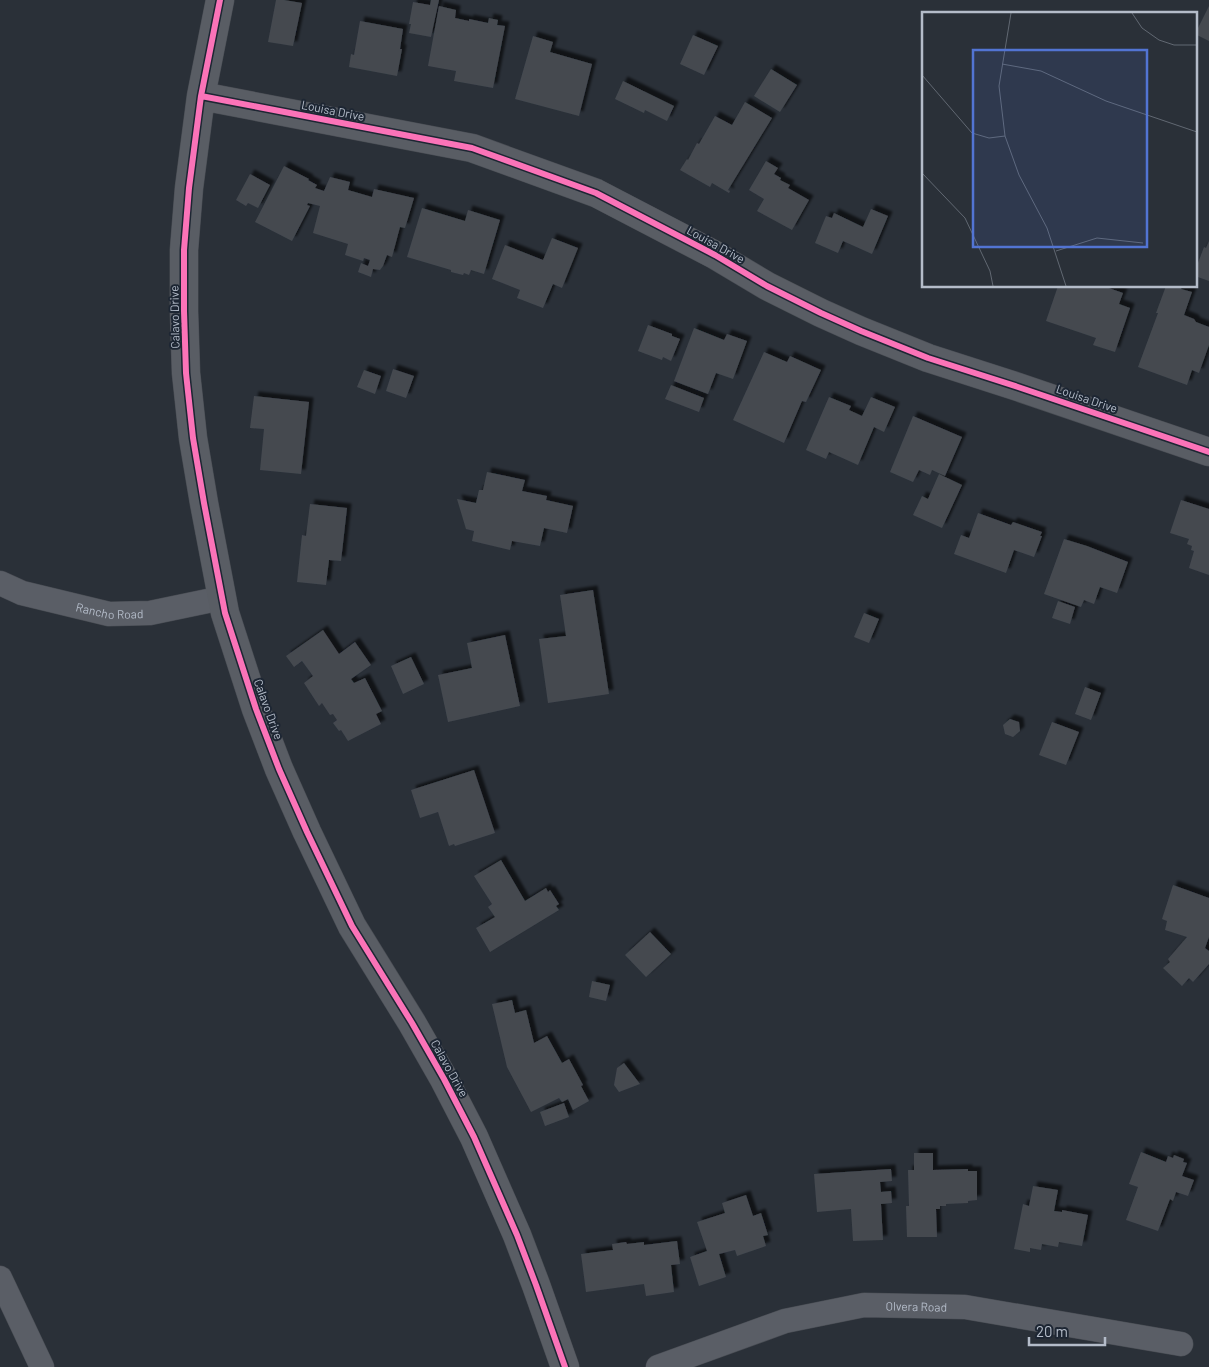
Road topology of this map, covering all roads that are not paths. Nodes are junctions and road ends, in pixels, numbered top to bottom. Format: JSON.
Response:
{"nodes":[{"id":1,"x":220,"y":0,"type":"edge"},
{"id":2,"x":201,"y":96,"type":"junction"},
{"id":3,"x":1209,"y":452,"type":"edge"},
{"id":4,"x":0,"y":583,"type":"edge"},
{"id":5,"x":222,"y":598,"type":"junction"},
{"id":6,"x":0,"y":1278,"type":"edge"},
{"id":7,"x":1181,"y":1344,"type":"dead end"},
{"id":8,"x":42,"y":1367,"type":"edge"},
{"id":9,"x":565,"y":1367,"type":"edge"},
{"id":10,"x":658,"y":1367,"type":"edge"}],
"edges":[{"from":1,"to":2,"type":"street","name":"Calavo Drive"},
{"from":2,"to":3,"type":"street","name":"Louisa Drive"},
{"from":2,"to":5,"type":"street","name":"Calavo Drive"},
{"from":4,"to":5,"type":"street","name":"Rancho Road"},
{"from":5,"to":9,"type":"street","name":"Calavo Drive"},
{"from":6,"to":8,"type":"street"},
{"from":7,"to":10,"type":"street","name":"Olvera Road"}]}
